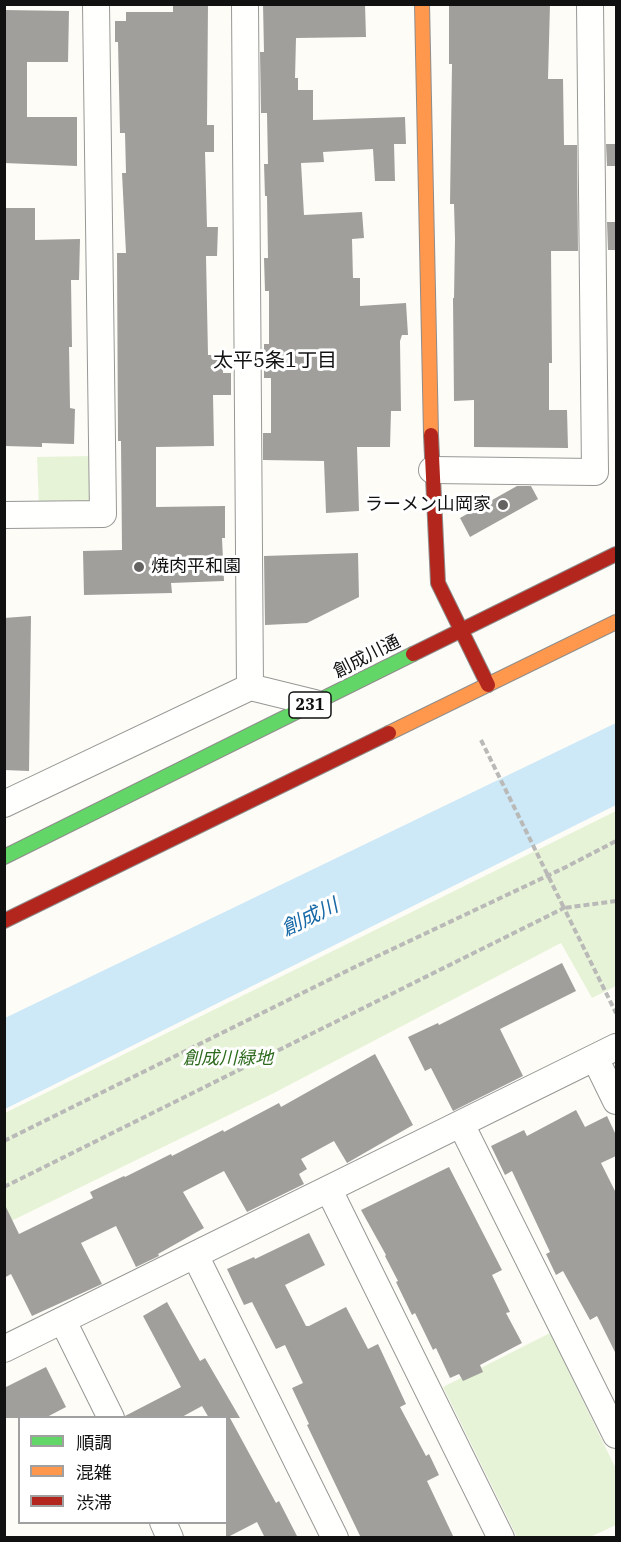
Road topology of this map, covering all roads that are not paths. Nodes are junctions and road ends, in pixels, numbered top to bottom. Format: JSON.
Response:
{"nodes":[{"id":1,"x":96,"y":4,"type":"edge"},
{"id":2,"x":245,"y":4,"type":"edge"},
{"id":3,"x":422,"y":4,"type":"edge"},
{"id":4,"x":590,"y":4,"type":"edge"},
{"id":5,"x":432,"y":470,"type":"junction"},
{"id":6,"x":4,"y":515,"type":"edge"},
{"id":7,"x":616,"y":554,"type":"edge"},
{"id":8,"x":616,"y":622,"type":"edge"},
{"id":9,"x":460,"y":631,"type":"junction"},
{"id":10,"x":488,"y":685,"type":"junction"},
{"id":11,"x":250,"y":687,"type":"junction"},
{"id":12,"x":315,"y":703,"type":"junction"},
{"id":13,"x":4,"y":804,"type":"edge"},
{"id":14,"x":4,"y":857,"type":"edge"},
{"id":15,"x":4,"y":921,"type":"edge"},
{"id":16,"x":606,"y":1052,"type":"edge"},
{"id":17,"x":616,"y":1101,"type":"edge"},
{"id":18,"x":461,"y":1124,"type":"junction"},
{"id":19,"x":329,"y":1190,"type":"junction"},
{"id":20,"x":195,"y":1255,"type":"junction"},
{"id":21,"x":63,"y":1321,"type":"junction"},
{"id":22,"x":4,"y":1349,"type":"edge"},
{"id":23,"x":110,"y":1416,"type":"edge"},
{"id":24,"x":616,"y":1435,"type":"edge"},
{"id":25,"x":164,"y":1524,"type":"edge"},
{"id":26,"x":170,"y":1538,"type":"edge"},
{"id":27,"x":335,"y":1538,"type":"edge"},
{"id":28,"x":501,"y":1538,"type":"edge"}],
"edges":[{"from":1,"to":6,"type":"street"},
{"from":2,"to":11,"type":"street"},
{"from":3,"to":5,"type":"main road"},
{"from":4,"to":5,"type":"street"},
{"from":5,"to":9,"type":"main road"},
{"from":7,"to":9,"type":"main road","name":"創成川通","number":"231"},
{"from":8,"to":10,"type":"main road"},
{"from":9,"to":10,"type":"main road"},
{"from":9,"to":12,"type":"main road","name":"創成川通","number":"231"},
{"from":10,"to":15,"type":"main road"},
{"from":11,"to":12,"type":"street"},
{"from":11,"to":13,"type":"street"},
{"from":12,"to":14,"type":"main road","name":"創成川通","number":"231"},
{"from":16,"to":17,"type":"street"},
{"from":16,"to":18,"type":"street"},
{"from":18,"to":19,"type":"street"},
{"from":18,"to":24,"type":"street"},
{"from":19,"to":20,"type":"street"},
{"from":19,"to":28,"type":"street"},
{"from":20,"to":21,"type":"street"},
{"from":20,"to":27,"type":"street"},
{"from":21,"to":22,"type":"street"},
{"from":21,"to":23,"type":"street"},
{"from":25,"to":26,"type":"street"}]}
